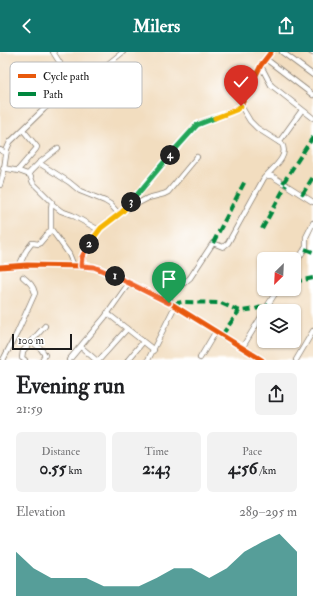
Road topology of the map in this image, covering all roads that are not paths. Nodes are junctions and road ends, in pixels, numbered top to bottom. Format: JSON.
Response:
{"nodes":[{"id":1,"x":53,"y":52,"type":"edge"},
{"id":2,"x":123,"y":52,"type":"edge"},
{"id":3,"x":271,"y":52,"type":"edge"},
{"id":4,"x":282,"y":52,"type":"edge"},
{"id":5,"x":266,"y":59,"type":"junction"},
{"id":6,"x":59,"y":62,"type":"edge"},
{"id":7,"x":110,"y":62,"type":"edge"},
{"id":8,"x":261,"y":66,"type":"junction"},
{"id":9,"x":313,"y":75,"type":"edge"},
{"id":10,"x":313,"y":95,"type":"edge"},
{"id":11,"x":241,"y":106,"type":"junction"},
{"id":12,"x":46,"y":108,"type":"edge"},
{"id":13,"x":302,"y":110,"type":"junction"},
{"id":14,"x":313,"y":111,"type":"edge"},
{"id":15,"x":311,"y":117,"type":"edge"},
{"id":16,"x":22,"y":130,"type":"junction"},
{"id":17,"x":279,"y":142,"type":"junction"},
{"id":18,"x":58,"y":148,"type":"dead end"},
{"id":19,"x":0,"y":150,"type":"edge"},
{"id":20,"x":6,"y":153,"type":"junction"},
{"id":21,"x":197,"y":157,"type":"dead end"},
{"id":22,"x":39,"y":163,"type":"junction"},
{"id":23,"x":2,"y":168,"type":"edge"},
{"id":24,"x":18,"y":170,"type":"junction"},
{"id":25,"x":28,"y":174,"type":"junction"},
{"id":26,"x":266,"y":176,"type":"junction"},
{"id":27,"x":0,"y":185,"type":"edge"},
{"id":28,"x":313,"y":202,"type":"edge"},
{"id":29,"x":52,"y":204,"type":"junction"},
{"id":30,"x":121,"y":213,"type":"junction"},
{"id":31,"x":313,"y":223,"type":"edge"},
{"id":32,"x":51,"y":230,"type":"junction"},
{"id":33,"x":99,"y":230,"type":"junction"},
{"id":34,"x":301,"y":255,"type":"edge"},
{"id":35,"x":19,"y":266,"type":"junction"},
{"id":36,"x":74,"y":266,"type":"junction"},
{"id":37,"x":81,"y":266,"type":"junction"},
{"id":38,"x":0,"y":267,"type":"edge"},
{"id":39,"x":23,"y":277,"type":"dead end"},
{"id":40,"x":129,"y":283,"type":"junction"},
{"id":41,"x":169,"y":303,"type":"junction"},
{"id":42,"x":175,"y":306,"type":"junction"},
{"id":43,"x":107,"y":313,"type":"junction"},
{"id":44,"x":257,"y":323,"type":"edge"},
{"id":45,"x":44,"y":326,"type":"dead end"},
{"id":46,"x":127,"y":329,"type":"junction"},
{"id":47,"x":216,"y":331,"type":"junction"},
{"id":48,"x":313,"y":331,"type":"edge"},
{"id":49,"x":311,"y":338,"type":"edge"},
{"id":50,"x":31,"y":342,"type":"junction"},
{"id":51,"x":143,"y":342,"type":"junction"},
{"id":52,"x":80,"y":347,"type":"junction"},
{"id":53,"x":242,"y":348,"type":"junction"},
{"id":54,"x":154,"y":350,"type":"junction"},
{"id":55,"x":200,"y":358,"type":"dead end"},
{"id":56,"x":255,"y":358,"type":"edge"},
{"id":57,"x":3,"y":360,"type":"edge"},
{"id":58,"x":25,"y":360,"type":"edge"},
{"id":59,"x":42,"y":360,"type":"edge"},
{"id":60,"x":69,"y":360,"type":"edge"},
{"id":61,"x":97,"y":360,"type":"edge"},
{"id":62,"x":128,"y":360,"type":"edge"},
{"id":63,"x":148,"y":360,"type":"edge"},
{"id":64,"x":262,"y":360,"type":"edge"},
{"id":65,"x":296,"y":360,"type":"edge"}],
"edges":[{"from":1,"to":6,"type":"street"},
{"from":2,"to":7,"type":"street"},
{"from":3,"to":5,"type":"street"},
{"from":4,"to":9,"type":"street"},
{"from":5,"to":8,"type":"street"},
{"from":5,"to":10,"type":"street"},
{"from":8,"to":11,"type":"street"},
{"from":8,"to":13,"type":"street"},
{"from":11,"to":17,"type":"street"},
{"from":11,"to":30,"type":"street"},
{"from":12,"to":16,"type":"street"},
{"from":13,"to":15,"type":"street"},
{"from":13,"to":17,"type":"street"},
{"from":14,"to":15,"type":"street"},
{"from":16,"to":20,"type":"street"},
{"from":16,"to":24,"type":"street"},
{"from":17,"to":26,"type":"street"},
{"from":18,"to":22,"type":"street"},
{"from":19,"to":20,"type":"street"},
{"from":20,"to":23,"type":"street"},
{"from":21,"to":30,"type":"street"},
{"from":22,"to":25,"type":"street"},
{"from":22,"to":30,"type":"street"},
{"from":23,"to":24,"type":"street"},
{"from":23,"to":27,"type":"street"},
{"from":24,"to":25,"type":"street"},
{"from":25,"to":29,"type":"street"},
{"from":26,"to":28,"type":"street"},
{"from":26,"to":41,"type":"street"},
{"from":29,"to":32,"type":"street"},
{"from":29,"to":33,"type":"street"},
{"from":30,"to":33,"type":"street"},
{"from":31,"to":34,"type":"street"},
{"from":32,"to":35,"type":"street"},
{"from":32,"to":36,"type":"street"},
{"from":33,"to":37,"type":"street"},
{"from":35,"to":36,"type":"street"},
{"from":35,"to":38,"type":"street"},
{"from":36,"to":37,"type":"street"},
{"from":37,"to":40,"type":"street"},
{"from":39,"to":57,"type":"street"},
{"from":40,"to":41,"type":"street"},
{"from":40,"to":43,"type":"street"},
{"from":41,"to":42,"type":"street"},
{"from":42,"to":47,"type":"street"},
{"from":42,"to":54,"type":"street"},
{"from":43,"to":46,"type":"street"},
{"from":43,"to":52,"type":"street"},
{"from":44,"to":53,"type":"street"},
{"from":45,"to":50,"type":"street"},
{"from":46,"to":51,"type":"street"},
{"from":46,"to":61,"type":"street"},
{"from":47,"to":53,"type":"street"},
{"from":47,"to":55,"type":"street"},
{"from":48,"to":49,"type":"street"},
{"from":49,"to":65,"type":"street"},
{"from":50,"to":58,"type":"street"},
{"from":50,"to":59,"type":"street"},
{"from":51,"to":54,"type":"street"},
{"from":51,"to":62,"type":"street"},
{"from":52,"to":60,"type":"street"},
{"from":52,"to":61,"type":"street"},
{"from":53,"to":56,"type":"street"},
{"from":54,"to":63,"type":"street"},
{"from":56,"to":64,"type":"street"}]}
